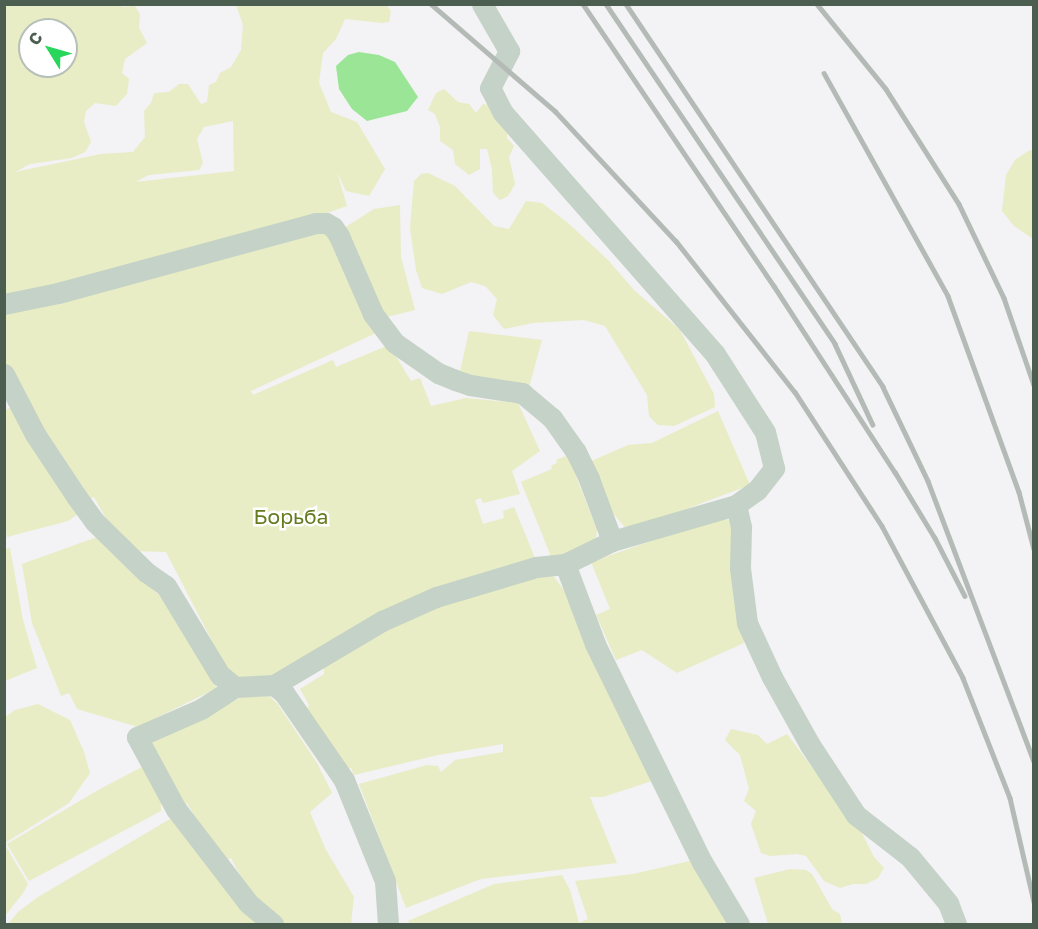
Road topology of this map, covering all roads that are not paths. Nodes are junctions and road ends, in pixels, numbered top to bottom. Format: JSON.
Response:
{"nodes":[{"id":1,"x":482,"y":4,"type":"edge"},
{"id":2,"x":4,"y":304,"type":"edge"},
{"id":3,"x":4,"y":374,"type":"edge"},
{"id":4,"x":736,"y":505,"type":"junction"},
{"id":5,"x":612,"y":541,"type":"junction"},
{"id":6,"x":565,"y":564,"type":"junction"},
{"id":7,"x":274,"y":684,"type":"junction"},
{"id":8,"x":235,"y":687,"type":"junction"},
{"id":9,"x":383,"y":922,"type":"edge"},
{"id":10,"x":273,"y":924,"type":"edge"},
{"id":11,"x":739,"y":924,"type":"edge"},
{"id":12,"x":956,"y":924,"type":"edge"}],
"edges":[{"from":1,"to":4,"type":"street"},
{"from":2,"to":5,"type":"street"},
{"from":3,"to":8,"type":"street"},
{"from":4,"to":5,"type":"street"},
{"from":4,"to":12,"type":"street"},
{"from":5,"to":6,"type":"street"},
{"from":6,"to":7,"type":"street"},
{"from":6,"to":11,"type":"street"},
{"from":7,"to":8,"type":"street"},
{"from":7,"to":9,"type":"street"},
{"from":8,"to":10,"type":"street"}]}
